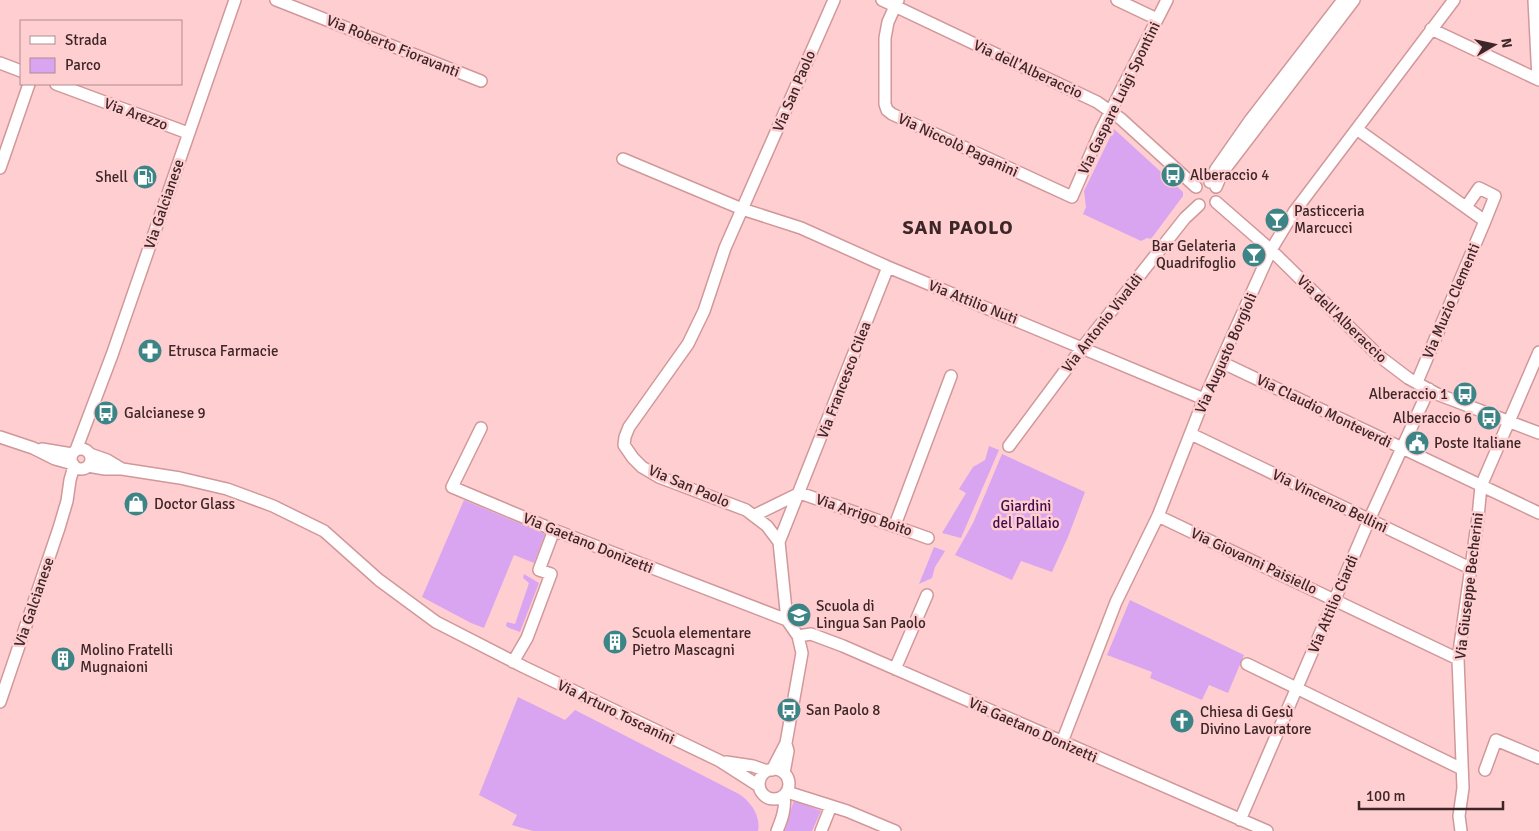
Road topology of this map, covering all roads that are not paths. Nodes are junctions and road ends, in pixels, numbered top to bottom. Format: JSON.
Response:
{"nodes":[{"id":1,"x":235,"y":0,"type":"edge"},
{"id":2,"x":276,"y":0,"type":"edge"},
{"id":3,"x":834,"y":0,"type":"edge"},
{"id":4,"x":882,"y":0,"type":"edge"},
{"id":5,"x":1117,"y":0,"type":"edge"},
{"id":6,"x":1167,"y":0,"type":"edge"},
{"id":7,"x":1343,"y":0,"type":"edge"},
{"id":8,"x":1354,"y":0,"type":"edge"},
{"id":9,"x":1454,"y":0,"type":"edge"},
{"id":10,"x":1534,"y":0,"type":"edge"},
{"id":11,"x":896,"y":3,"type":"edge"},
{"id":12,"x":1157,"y":19,"type":"junction"},
{"id":13,"x":1431,"y":29,"type":"junction"},
{"id":14,"x":0,"y":63,"type":"edge"},
{"id":15,"x":20,"y":71,"type":"edge"},
{"id":16,"x":1539,"y":79,"type":"edge"},
{"id":17,"x":482,"y":81,"type":"dead end"},
{"id":18,"x":29,"y":85,"type":"edge"},
{"id":19,"x":59,"y":85,"type":"edge"},
{"id":20,"x":1112,"y":112,"type":"junction"},
{"id":21,"x":1358,"y":130,"type":"junction"},
{"id":22,"x":188,"y":133,"type":"junction"},
{"id":23,"x":623,"y":159,"type":"dead end"},
{"id":24,"x":0,"y":168,"type":"edge"},
{"id":25,"x":1213,"y":185,"type":"junction"},
{"id":26,"x":1196,"y":187,"type":"junction"},
{"id":27,"x":1072,"y":197,"type":"joint"},
{"id":28,"x":1216,"y":202,"type":"junction"},
{"id":29,"x":1199,"y":205,"type":"junction"},
{"id":30,"x":1466,"y":207,"type":"junction"},
{"id":31,"x":742,"y":209,"type":"junction"},
{"id":32,"x":1485,"y":221,"type":"junction"},
{"id":33,"x":1271,"y":250,"type":"junction"},
{"id":34,"x":888,"y":267,"type":"junction"},
{"id":35,"x":1082,"y":348,"type":"junction"},
{"id":36,"x":1539,"y":352,"type":"edge"},
{"id":37,"x":1221,"y":362,"type":"junction"},
{"id":38,"x":951,"y":376,"type":"dead end"},
{"id":39,"x":1417,"y":382,"type":"junction"},
{"id":40,"x":1429,"y":389,"type":"junction"},
{"id":41,"x":1204,"y":399,"type":"junction"},
{"id":42,"x":1508,"y":421,"type":"junction"},
{"id":43,"x":481,"y":428,"type":"dead end"},
{"id":44,"x":1539,"y":433,"type":"edge"},
{"id":45,"x":1191,"y":434,"type":"junction"},
{"id":46,"x":0,"y":437,"type":"edge"},
{"id":47,"x":1009,"y":446,"type":"dead end"},
{"id":48,"x":1400,"y":448,"type":"junction"},
{"id":49,"x":80,"y":459,"type":"junction"},
{"id":50,"x":1481,"y":486,"type":"junction"},
{"id":51,"x":800,"y":493,"type":"junction"},
{"id":52,"x":1539,"y":513,"type":"edge"},
{"id":53,"x":755,"y":515,"type":"junction"},
{"id":54,"x":1158,"y":516,"type":"junction"},
{"id":55,"x":1368,"y":520,"type":"junction"},
{"id":56,"x":895,"y":525,"type":"junction"},
{"id":57,"x":554,"y":530,"type":"junction"},
{"id":58,"x":928,"y":538,"type":"dead end"},
{"id":59,"x":779,"y":542,"type":"junction"},
{"id":60,"x":1470,"y":568,"type":"junction"},
{"id":61,"x":928,"y":595,"type":"dead end"},
{"id":62,"x":1336,"y":600,"type":"junction"},
{"id":63,"x":786,"y":620,"type":"junction"},
{"id":64,"x":798,"y":636,"type":"junction"},
{"id":65,"x":1458,"y":659,"type":"junction"},
{"id":66,"x":514,"y":662,"type":"junction"},
{"id":67,"x":1247,"y":664,"type":"dead end"},
{"id":68,"x":895,"y":669,"type":"junction"},
{"id":69,"x":1298,"y":687,"type":"junction"},
{"id":70,"x":0,"y":702,"type":"edge"},
{"id":71,"x":1062,"y":742,"type":"junction"},
{"id":72,"x":1539,"y":758,"type":"edge"},
{"id":73,"x":720,"y":761,"type":"junction"},
{"id":74,"x":1462,"y":769,"type":"junction"},
{"id":75,"x":1485,"y":770,"type":"dead end"},
{"id":76,"x":774,"y":771,"type":"junction"},
{"id":77,"x":759,"y":786,"type":"junction"},
{"id":78,"x":786,"y":794,"type":"junction"},
{"id":79,"x":772,"y":799,"type":"junction"},
{"id":80,"x":831,"y":806,"type":"junction"},
{"id":81,"x":1240,"y":820,"type":"junction"},
{"id":82,"x":777,"y":831,"type":"edge"},
{"id":83,"x":821,"y":831,"type":"edge"},
{"id":84,"x":895,"y":831,"type":"edge"},
{"id":85,"x":1267,"y":831,"type":"edge"},
{"id":86,"x":1461,"y":831,"type":"edge"}],
"edges":[{"from":1,"to":22,"type":"street","name":"Via Galcianese"},
{"from":2,"to":17,"type":"street","name":"Via Roberto Fioravanti"},
{"from":3,"to":31,"type":"street","name":"Via San Paolo"},
{"from":4,"to":11,"type":"street","name":"Via dell'Alberaccio"},
{"from":5,"to":12,"type":"street"},
{"from":6,"to":12,"type":"street","name":"Via Gaspare Luigi Spontini"},
{"from":7,"to":25,"type":"street"},
{"from":8,"to":25,"type":"street"},
{"from":9,"to":13,"type":"street","name":"Via Augusto Borgioli"},
{"from":10,"to":16,"type":"street"},
{"from":11,"to":20,"type":"street","name":"Via dell'Alberaccio"},
{"from":11,"to":27,"type":"street","name":"Via Niccolò Paganini"},
{"from":12,"to":20,"type":"street","name":"Via Gaspare Luigi Spontini"},
{"from":13,"to":16,"type":"street"},
{"from":13,"to":21,"type":"street","name":"Via Augusto Borgioli"},
{"from":14,"to":15,"type":"street"},
{"from":18,"to":24,"type":"street"},
{"from":19,"to":22,"type":"street","name":"Via Arezzo"},
{"from":20,"to":26,"type":"street","name":"Via dell'Alberaccio"},
{"from":20,"to":27,"type":"street","name":"Via Gaspare Luigi Spontini"},
{"from":21,"to":30,"type":"street"},
{"from":21,"to":33,"type":"street","name":"Via Augusto Borgioli"},
{"from":22,"to":49,"type":"street","name":"Via Galcianese"},
{"from":23,"to":31,"type":"street"},
{"from":25,"to":26,"type":"street"},
{"from":25,"to":28,"type":"street"},
{"from":26,"to":29,"type":"street"},
{"from":28,"to":29,"type":"street"},
{"from":28,"to":33,"type":"street","name":"Via dell'Alberaccio"},
{"from":29,"to":35,"type":"street","name":"Via Antonio Vivaldi"},
{"from":30,"to":32,"type":"street"},
{"from":30,"to":32,"type":"street","name":"Via Muzio Clementi"},
{"from":31,"to":34,"type":"street","name":"Via Attilio Nuti"},
{"from":31,"to":53,"type":"street","name":"Via San Paolo"},
{"from":32,"to":39,"type":"street","name":"Via Muzio Clementi"},
{"from":33,"to":37,"type":"street","name":"Via Augusto Borgioli"},
{"from":33,"to":39,"type":"street","name":"Via dell'Alberaccio"},
{"from":34,"to":35,"type":"street","name":"Via Attilio Nuti"},
{"from":34,"to":51,"type":"street","name":"Via Francesco Cilea"},
{"from":35,"to":41,"type":"street","name":"Via Attilio Nuti"},
{"from":35,"to":47,"type":"street","name":"Via Antonio Vivaldi"},
{"from":36,"to":42,"type":"street","name":"Via Giuseppe Becherini"},
{"from":37,"to":41,"type":"street","name":"Via Augusto Borgioli"},
{"from":37,"to":48,"type":"street","name":"Via Claudio Monteverdi"},
{"from":38,"to":56,"type":"street"},
{"from":39,"to":40,"type":"street","name":"Via dell'Alberaccio"},
{"from":40,"to":42,"type":"street","name":"Via dell'Alberaccio"},
{"from":40,"to":48,"type":"street","name":"Via Attilio Ciardi"},
{"from":41,"to":45,"type":"street","name":"Via Augusto Borgioli"},
{"from":42,"to":44,"type":"street","name":"Via dell'Alberaccio"},
{"from":42,"to":50,"type":"street","name":"Via Giuseppe Becherini"},
{"from":43,"to":57,"type":"street","name":"Via Gaetano Donizetti"},
{"from":45,"to":54,"type":"street","name":"Via Augusto Borgioli"},
{"from":45,"to":55,"type":"street","name":"Via Vincenzo Bellini"},
{"from":46,"to":49,"type":"street","name":"Via Arturo Toscanini"},
{"from":48,"to":50,"type":"street","name":"Via Claudio Monteverdi"},
{"from":48,"to":55,"type":"street","name":"Via Attilio Ciardi"},
{"from":49,"to":66,"type":"street","name":"Via Arturo Toscanini"},
{"from":49,"to":70,"type":"street","name":"Via Galcianese"},
{"from":50,"to":52,"type":"street","name":"Via Claudio Monteverdi"},
{"from":50,"to":60,"type":"street","name":"Via Giuseppe Becherini"},
{"from":51,"to":53,"type":"street"},
{"from":51,"to":56,"type":"street","name":"Via Arrigo Boito"},
{"from":51,"to":59,"type":"street","name":"Via Francesco Cilea"},
{"from":53,"to":59,"type":"street","name":"Via San Paolo"},
{"from":54,"to":62,"type":"street","name":"Via Giovanni Paisiello"},
{"from":54,"to":71,"type":"street","name":"Via Augusto Borgioli"},
{"from":55,"to":60,"type":"street","name":"Via Vincenzo Bellini"},
{"from":55,"to":62,"type":"street","name":"Via Attilio Ciardi"},
{"from":56,"to":58,"type":"street","name":"Via Arrigo Boito"},
{"from":57,"to":63,"type":"street","name":"Via Gaetano Donizetti"},
{"from":57,"to":66,"type":"street"},
{"from":59,"to":63,"type":"street"},
{"from":60,"to":65,"type":"street","name":"Via Giuseppe Becherini"},
{"from":61,"to":68,"type":"street"},
{"from":62,"to":65,"type":"street","name":"Via Giovanni Paisiello"},
{"from":62,"to":69,"type":"street","name":"Via Attilio Ciardi"},
{"from":63,"to":64,"type":"street"},
{"from":64,"to":68,"type":"street","name":"Via Gaetano Donizetti"},
{"from":64,"to":76,"type":"street"},
{"from":65,"to":74,"type":"street","name":"Via Giuseppe Becherini"},
{"from":66,"to":73,"type":"street","name":"Via Arturo Toscanini"},
{"from":67,"to":69,"type":"street"},
{"from":68,"to":71,"type":"street","name":"Via Gaetano Donizetti"},
{"from":69,"to":74,"type":"street"},
{"from":69,"to":81,"type":"street","name":"Via Attilio Ciardi"},
{"from":71,"to":81,"type":"street","name":"Via Gaetano Donizetti"},
{"from":72,"to":75,"type":"street"},
{"from":73,"to":76,"type":"street","name":"Via Arturo Toscanini"},
{"from":73,"to":77,"type":"street","name":"Via Arturo Toscanini"},
{"from":74,"to":86,"type":"street","name":"Via Giuseppe Becherini"},
{"from":76,"to":77,"type":"street"},
{"from":76,"to":78,"type":"street"},
{"from":77,"to":79,"type":"street"},
{"from":78,"to":79,"type":"street"},
{"from":78,"to":80,"type":"street"},
{"from":78,"to":82,"type":"street"},
{"from":79,"to":82,"type":"street"},
{"from":80,"to":83,"type":"street"},
{"from":80,"to":84,"type":"street"},
{"from":81,"to":85,"type":"street","name":"Via Gaetano Donizetti"}]}
